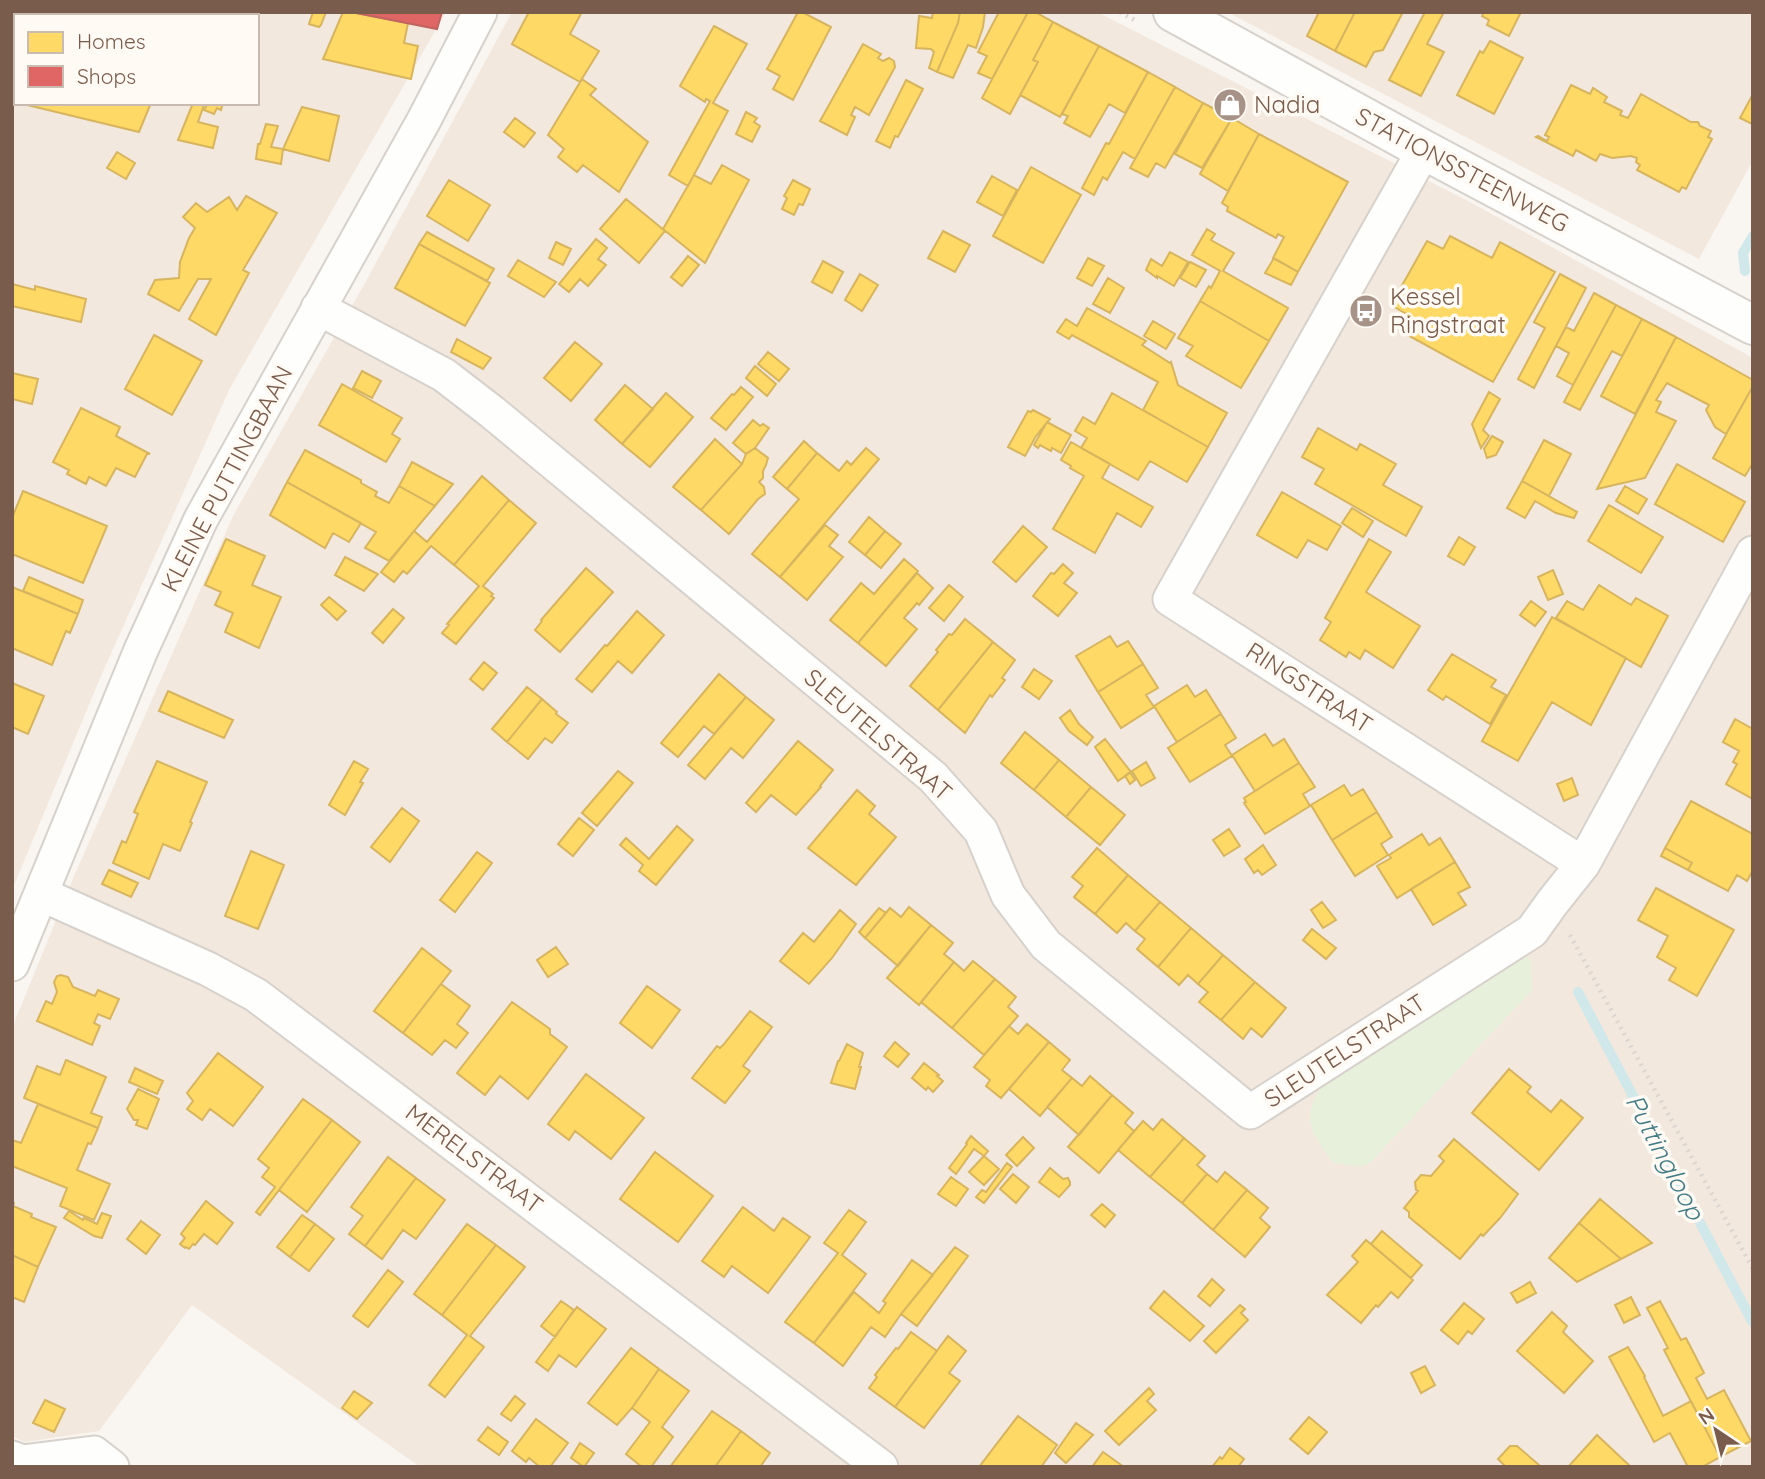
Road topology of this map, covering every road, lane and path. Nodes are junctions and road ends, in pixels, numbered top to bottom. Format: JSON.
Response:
{"nodes":[{"id":1,"x":480,"y":12,"type":"edge"},
{"id":2,"x":1173,"y":12,"type":"edge"},
{"id":3,"x":1424,"y":150,"type":"junction"},
{"id":4,"x":318,"y":309,"type":"junction"},
{"id":5,"x":1753,"y":325,"type":"edge"},
{"id":6,"x":1753,"y":553,"type":"edge"},
{"id":7,"x":1583,"y":864,"type":"junction"},
{"id":8,"x":41,"y":894,"type":"junction"},
{"id":9,"x":1552,"y":903,"type":"junction"},
{"id":10,"x":12,"y":964,"type":"edge"},
{"id":11,"x":1753,"y":1269,"type":"edge"},
{"id":12,"x":12,"y":1458,"type":"edge"},
{"id":13,"x":112,"y":1467,"type":"edge"},
{"id":14,"x":881,"y":1467,"type":"edge"}],
"edges":[{"from":1,"to":4,"type":"street","name":"KLEINE PUTTINGBAAN"},
{"from":2,"to":3,"type":"street","name":"STATIONSSTEENWEG"},
{"from":3,"to":5,"type":"street","name":"STATIONSSTEENWEG"},
{"from":3,"to":7,"type":"street","name":"RINGSTRAAT"},
{"from":4,"to":8,"type":"street","name":"KLEINE PUTTINGBAAN"},
{"from":4,"to":9,"type":"street","name":"SLEUTELSTRAAT"},
{"from":6,"to":7,"type":"street"},
{"from":7,"to":9,"type":"street","name":"SLEUTELSTRAAT"},
{"from":8,"to":10,"type":"street","name":"KLEINE PUTTINGBAAN"},
{"from":8,"to":14,"type":"street","name":"MERELSTRAAT"},
{"from":9,"to":11,"type":"path"},
{"from":12,"to":13,"type":"street"}]}
